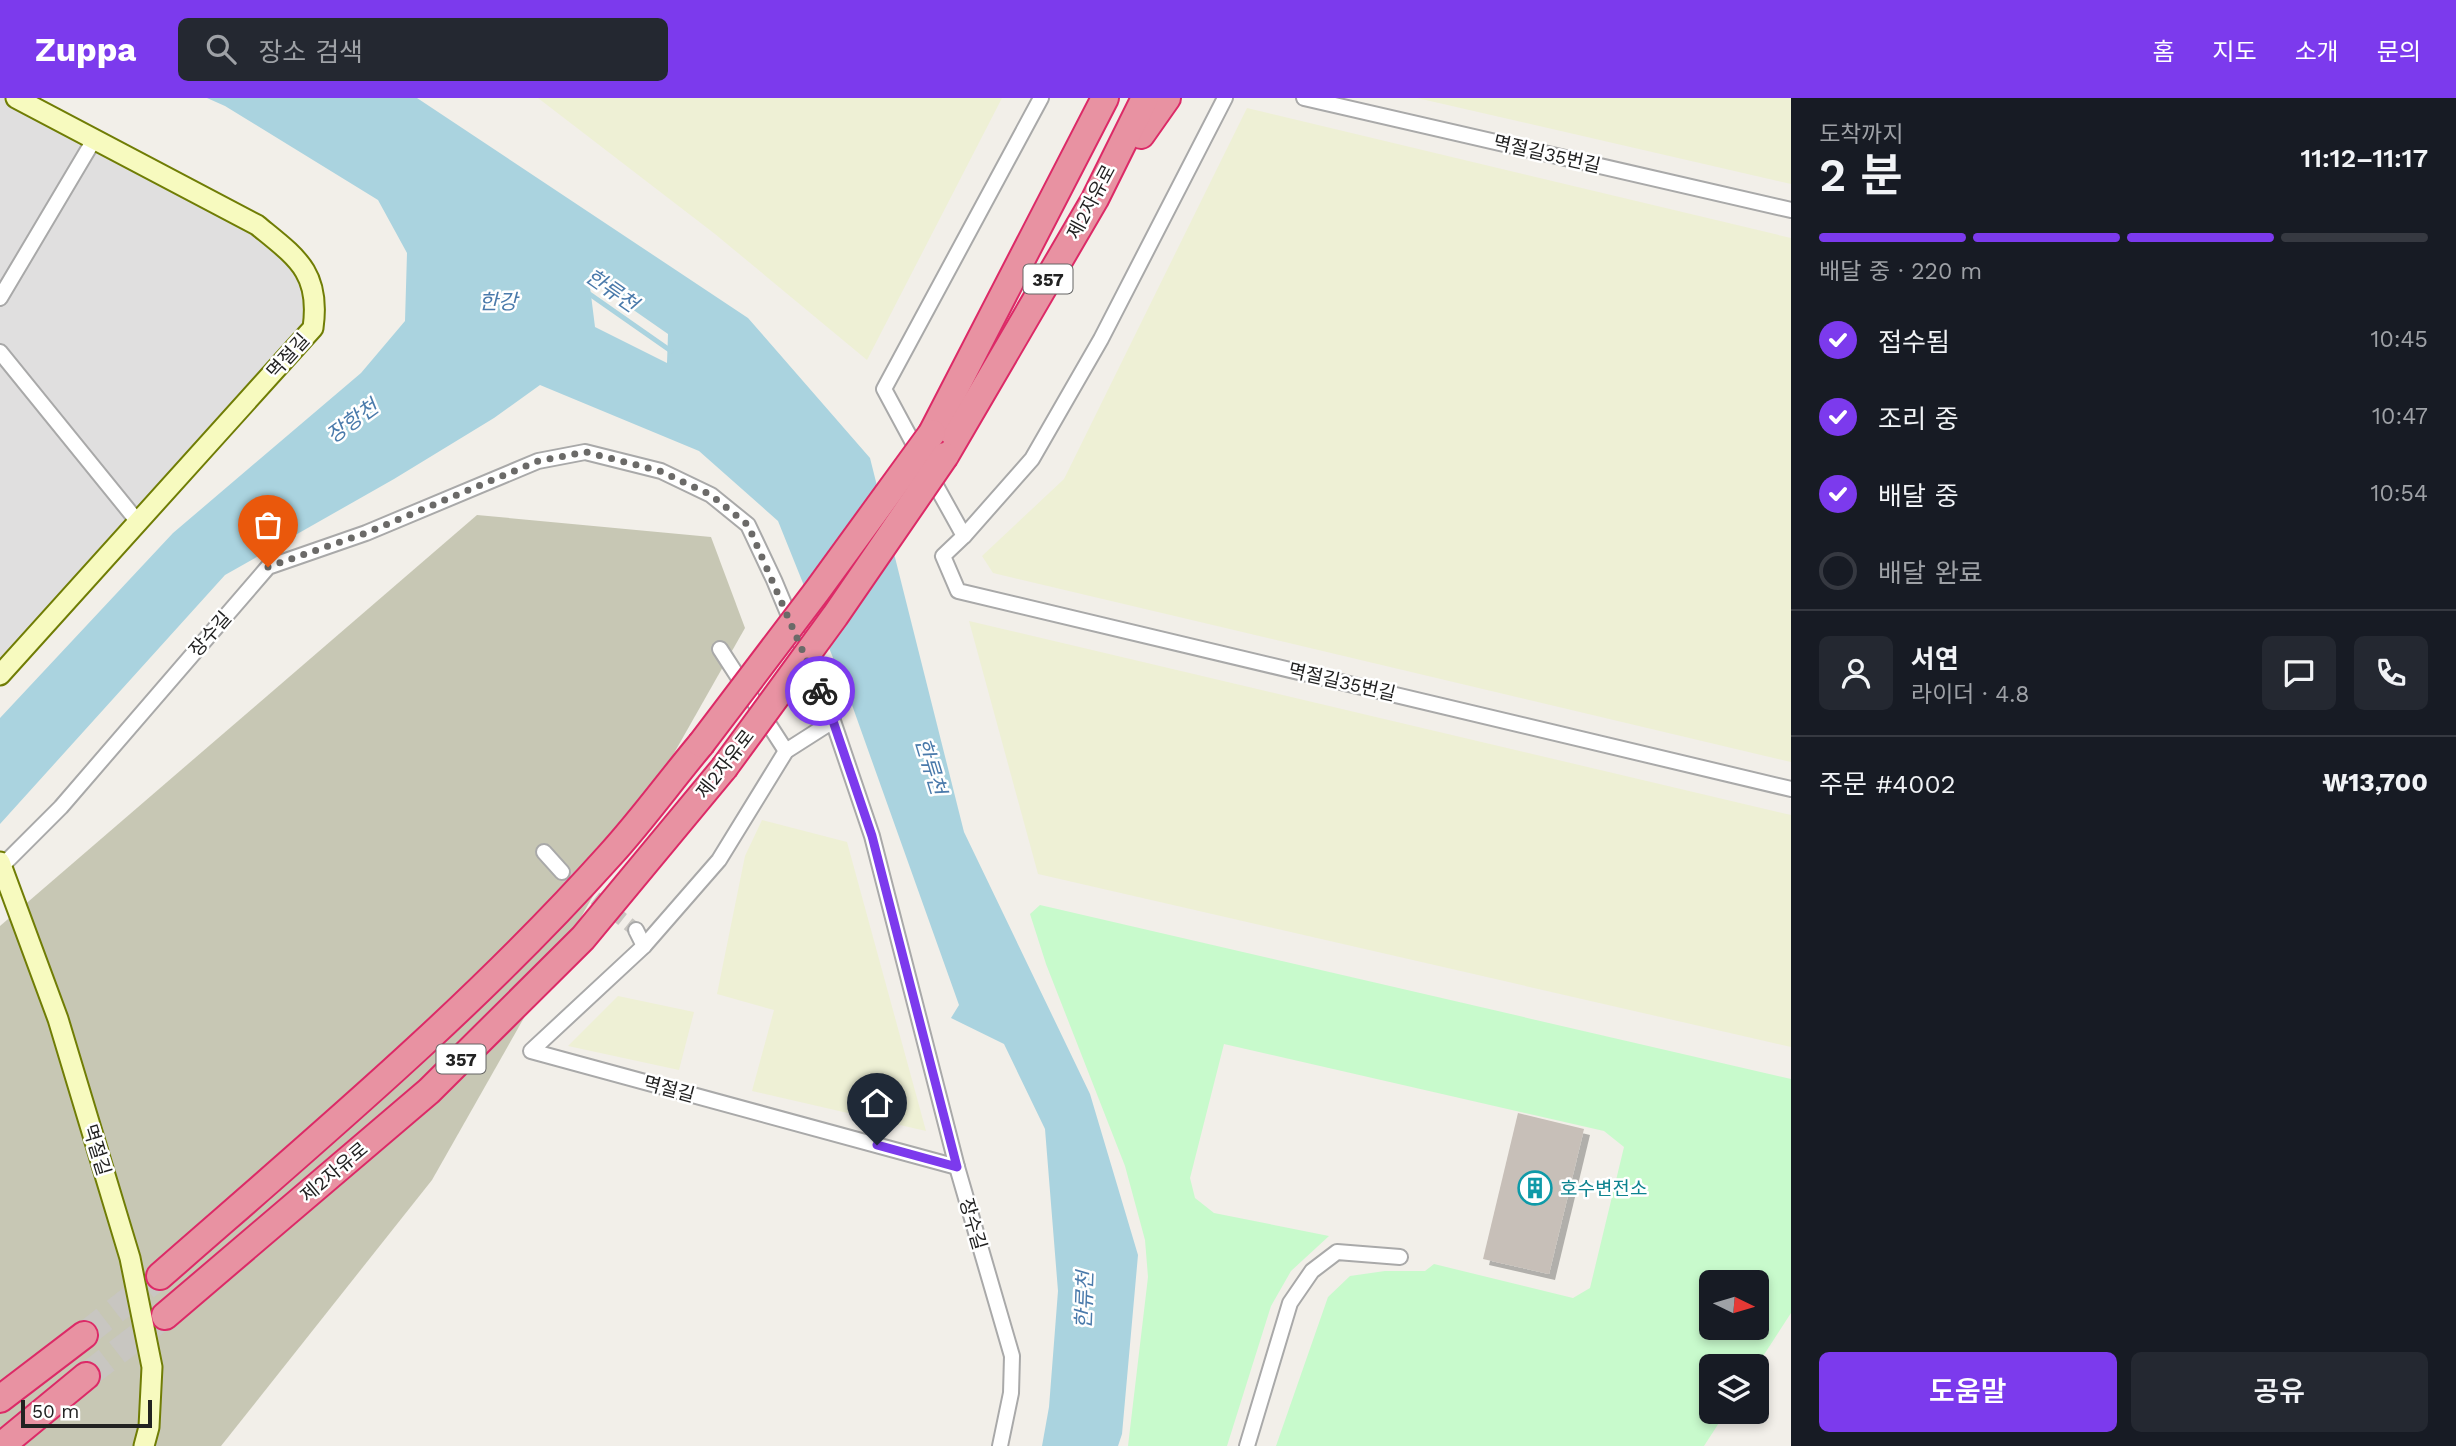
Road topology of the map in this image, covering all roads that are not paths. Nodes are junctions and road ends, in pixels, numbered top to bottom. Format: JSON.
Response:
{"nodes":[{"id":1,"x":16,"y":98,"type":"edge"},
{"id":2,"x":1041,"y":98,"type":"edge"},
{"id":3,"x":1089,"y":98,"type":"edge"},
{"id":4,"x":1105,"y":98,"type":"edge"},
{"id":5,"x":1144,"y":98,"type":"edge"},
{"id":6,"x":1167,"y":98,"type":"edge"},
{"id":7,"x":1225,"y":98,"type":"edge"},
{"id":8,"x":1304,"y":98,"type":"edge"},
{"id":9,"x":95,"y":138,"type":"junction"},
{"id":10,"x":1058,"y":191,"type":"junction"},
{"id":11,"x":1095,"y":200,"type":"junction"},
{"id":12,"x":1791,"y":210,"type":"edge"},
{"id":13,"x":0,"y":298,"type":"edge"},
{"id":14,"x":0,"y":352,"type":"edge"},
{"id":15,"x":138,"y":522,"type":"junction"},
{"id":16,"x":964,"y":536,"type":"junction"},
{"id":17,"x":720,"y":649,"type":"dead end"},
{"id":18,"x":0,"y":675,"type":"edge"},
{"id":19,"x":833,"y":721,"type":"junction"},
{"id":20,"x":786,"y":751,"type":"junction"},
{"id":21,"x":1791,"y":789,"type":"edge"},
{"id":22,"x":544,"y":852,"type":"dead end"},
{"id":23,"x":1,"y":865,"type":"edge"},
{"id":24,"x":562,"y":872,"type":"tunnel mouth"},
{"id":25,"x":636,"y":930,"type":"tunnel mouth"},
{"id":26,"x":644,"y":946,"type":"junction"},
{"id":27,"x":957,"y":1167,"type":"junction"},
{"id":28,"x":1400,"y":1257,"type":"dead end"},
{"id":29,"x":160,"y":1276,"type":"tunnel mouth"},
{"id":30,"x":165,"y":1316,"type":"tunnel mouth"},
{"id":31,"x":84,"y":1335,"type":"tunnel mouth"},
{"id":32,"x":86,"y":1376,"type":"tunnel mouth"},
{"id":33,"x":0,"y":1399,"type":"edge"},
{"id":34,"x":1,"y":1446,"type":"edge"},
{"id":35,"x":144,"y":1446,"type":"edge"},
{"id":36,"x":1000,"y":1446,"type":"edge"},
{"id":37,"x":1247,"y":1446,"type":"edge"}],
"edges":[{"from":1,"to":9,"type":"street","name":"멱절길"},
{"from":2,"to":16,"type":"street"},
{"from":3,"to":10,"type":"highway"},
{"from":4,"to":10,"type":"highway"},
{"from":5,"to":11,"type":"highway","name":"제2자유로","number":"357"},
{"from":6,"to":11,"type":"highway"},
{"from":7,"to":16,"type":"street"},
{"from":8,"to":12,"type":"street","name":"멱절길35번길"},
{"from":9,"to":13,"type":"street"},
{"from":9,"to":15,"type":"street","name":"멱절길"},
{"from":10,"to":29,"type":"highway","name":"제2자유로","number":"357","bridge":true},
{"from":11,"to":30,"type":"highway","name":"제2자유로","number":"357","bridge":true},
{"from":14,"to":15,"type":"street"},
{"from":15,"to":18,"type":"street","name":"멱절길"},
{"from":16,"to":21,"type":"street","name":"멱절길35번길"},
{"from":17,"to":20,"type":"street"},
{"from":19,"to":20,"type":"street"},
{"from":19,"to":23,"type":"street","name":"장수길"},
{"from":19,"to":27,"type":"street","name":"장수길"},
{"from":20,"to":26,"type":"street"},
{"from":22,"to":24,"type":"street"},
{"from":23,"to":35,"type":"street","name":"멱절길"},
{"from":25,"to":26,"type":"street"},
{"from":26,"to":27,"type":"street","name":"멱절길"},
{"from":27,"to":36,"type":"street","name":"장수길"},
{"from":28,"to":37,"type":"street"},
{"from":31,"to":33,"type":"highway"},
{"from":32,"to":34,"type":"highway"}]}
